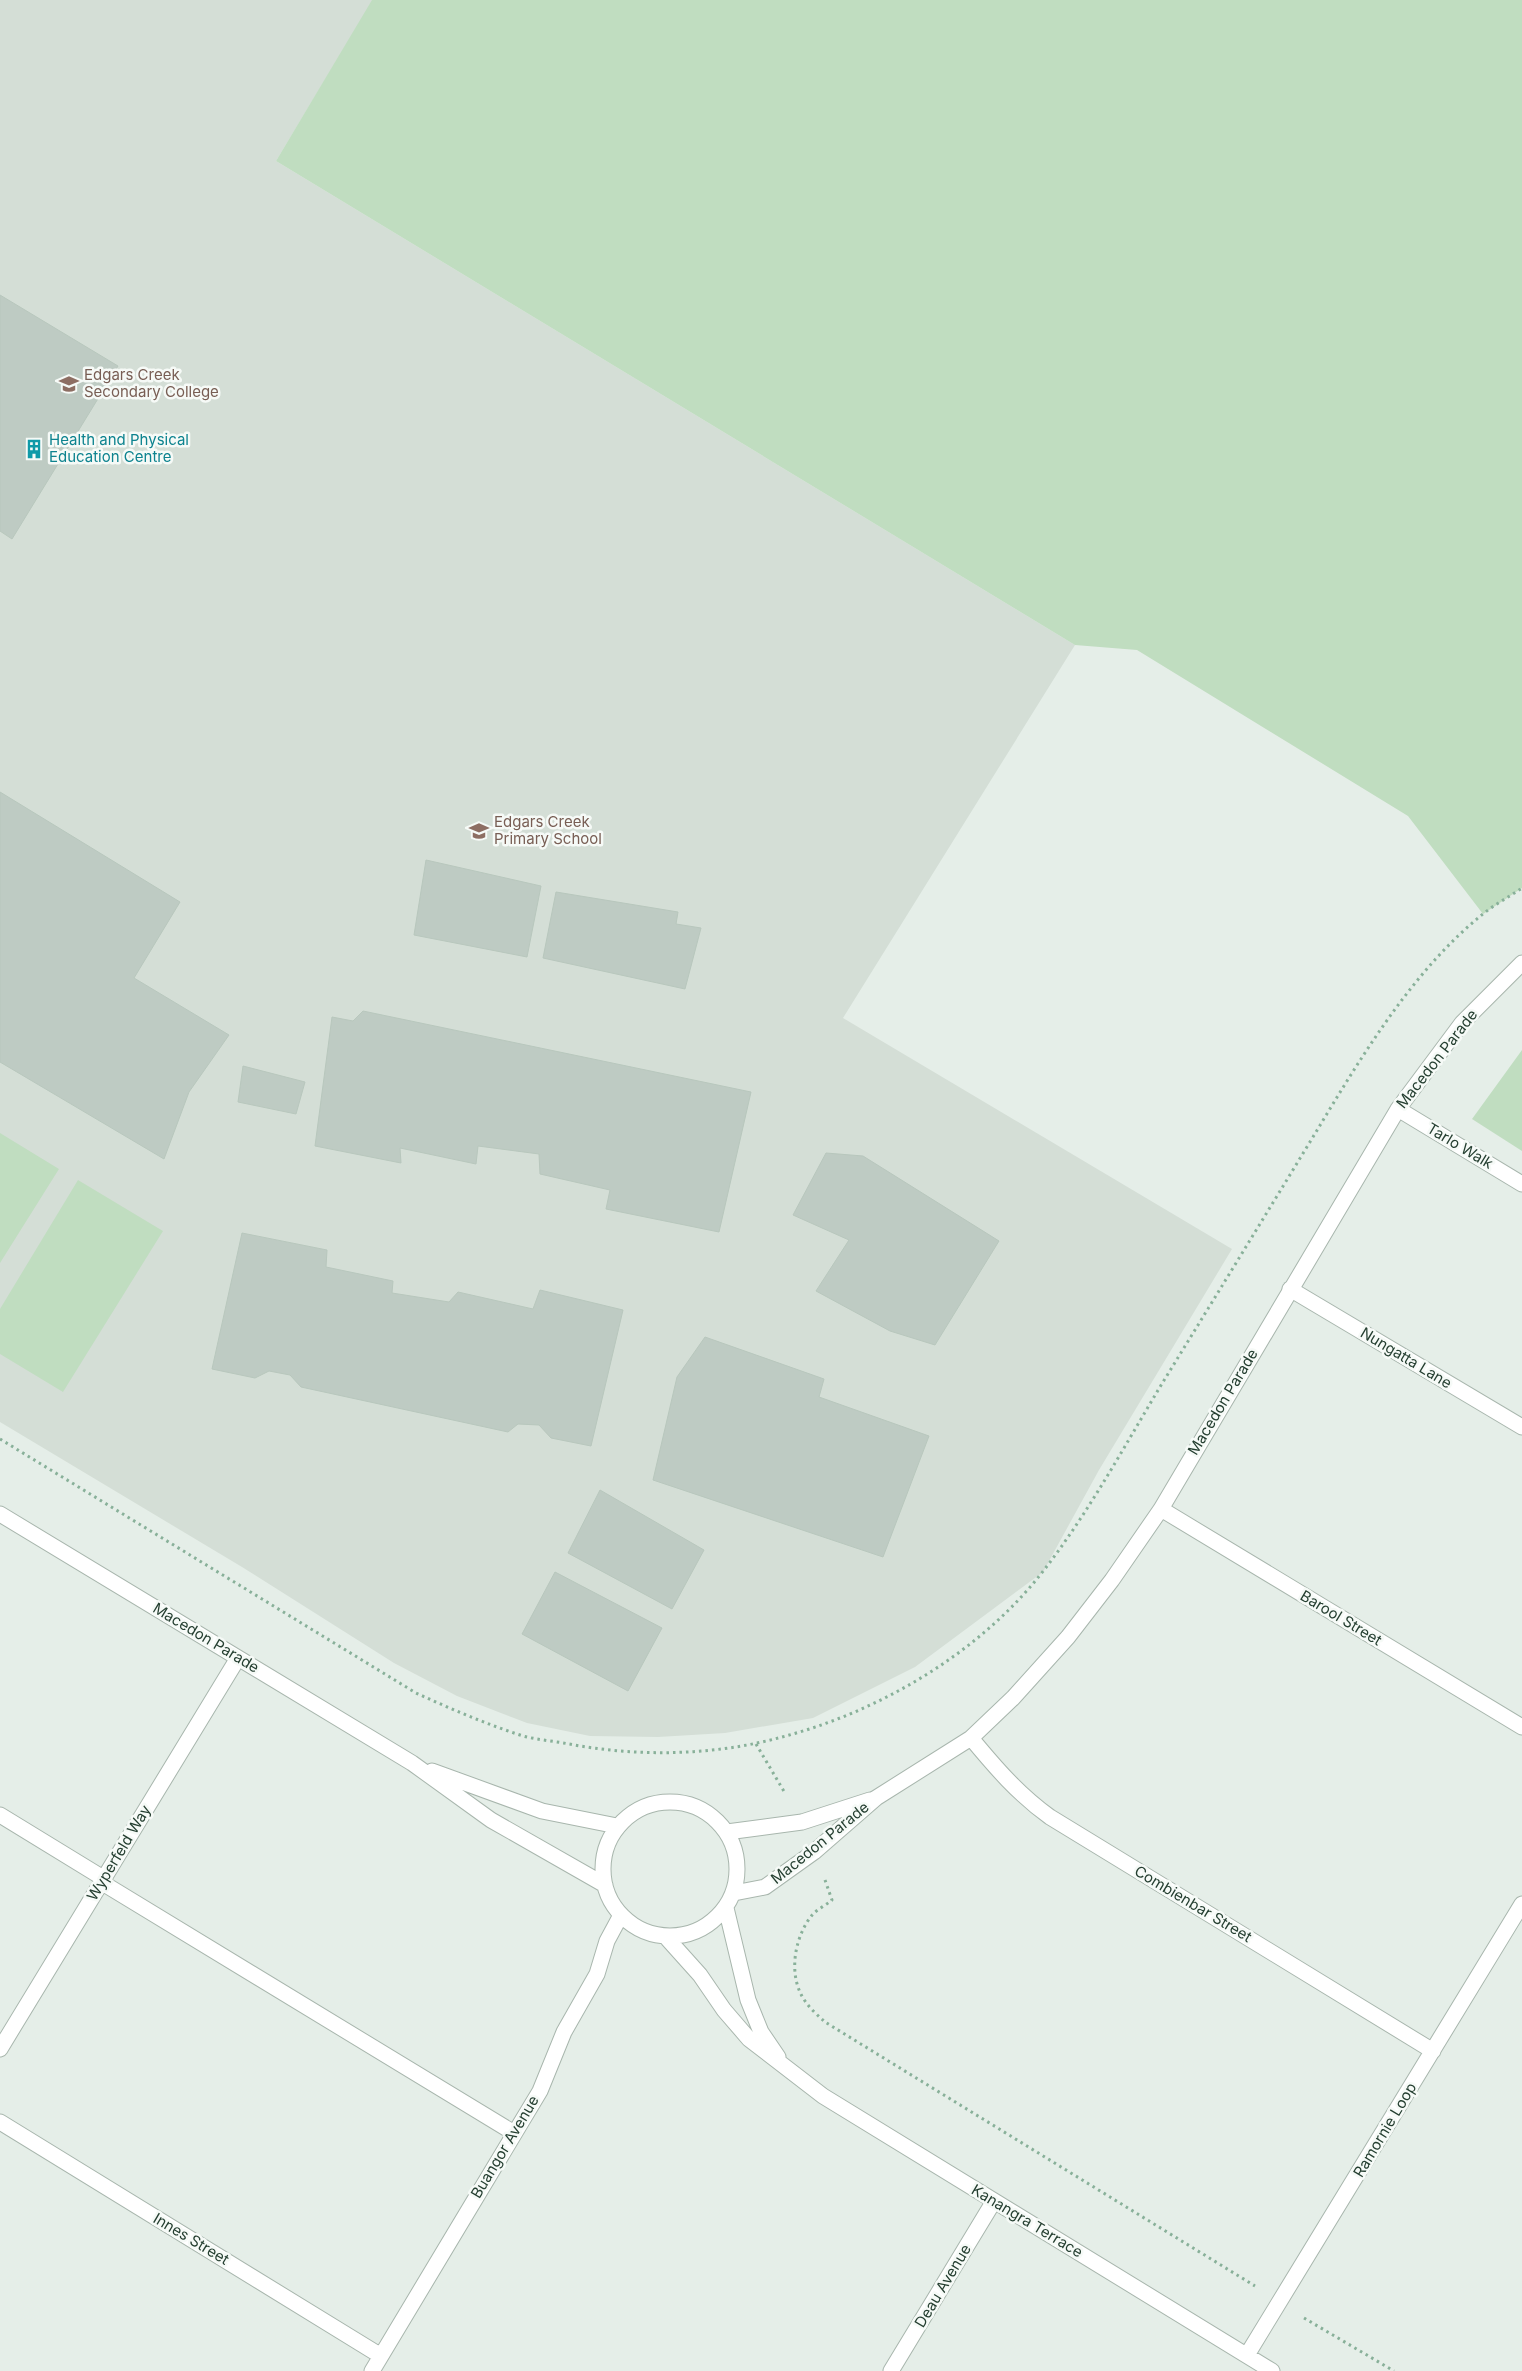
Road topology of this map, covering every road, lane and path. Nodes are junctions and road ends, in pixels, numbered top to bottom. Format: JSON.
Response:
{"nodes":[{"id":1,"x":1522,"y":888,"type":"edge"},
{"id":2,"x":1522,"y":962,"type":"edge"},
{"id":3,"x":1398,"y":1109,"type":"junction"},
{"id":4,"x":1522,"y":1184,"type":"edge"},
{"id":5,"x":1290,"y":1289,"type":"junction"},
{"id":6,"x":1522,"y":1427,"type":"edge"},
{"id":7,"x":0,"y":1439,"type":"edge"},
{"id":8,"x":1161,"y":1508,"type":"junction"},
{"id":9,"x":0,"y":1514,"type":"edge"},
{"id":10,"x":238,"y":1658,"type":"junction"},
{"id":11,"x":1522,"y":1727,"type":"edge"},
{"id":12,"x":971,"y":1738,"type":"junction"},
{"id":13,"x":756,"y":1744,"type":"junction"},
{"id":14,"x":412,"y":1763,"type":"junction"},
{"id":15,"x":876,"y":1798,"type":"junction"},
{"id":16,"x":0,"y":1815,"type":"edge"},
{"id":17,"x":802,"y":1822,"type":"junction"},
{"id":18,"x":617,"y":1826,"type":"junction"},
{"id":19,"x":727,"y":1832,"type":"junction"},
{"id":20,"x":814,"y":1852,"type":"junction"},
{"id":21,"x":102,"y":1880,"type":"junction"},
{"id":22,"x":605,"y":1885,"type":"junction"},
{"id":23,"x":734,"y":1893,"type":"junction"},
{"id":24,"x":1522,"y":1904,"type":"edge"},
{"id":25,"x":726,"y":1908,"type":"junction"},
{"id":26,"x":622,"y":1915,"type":"junction"},
{"id":27,"x":665,"y":1936,"type":"junction"},
{"id":28,"x":0,"y":2049,"type":"edge"},
{"id":29,"x":1433,"y":2051,"type":"junction"},
{"id":30,"x":785,"y":2069,"type":"junction"},
{"id":31,"x":0,"y":2122,"type":"edge"},
{"id":32,"x":514,"y":2133,"type":"junction"},
{"id":33,"x":994,"y":2201,"type":"junction"},
{"id":34,"x":1280,"y":2302,"type":"junction"},
{"id":35,"x":1247,"y":2355,"type":"junction"},
{"id":36,"x":381,"y":2356,"type":"junction"},
{"id":37,"x":372,"y":2371,"type":"edge"},
{"id":38,"x":891,"y":2371,"type":"edge"},
{"id":39,"x":1272,"y":2371,"type":"edge"},
{"id":40,"x":1394,"y":2371,"type":"edge"}],
"edges":[{"from":1,"to":13,"type":"path"},
{"from":2,"to":3,"type":"street","name":"Macedon Parade"},
{"from":3,"to":4,"type":"street","name":"Tarlo Walk"},
{"from":3,"to":5,"type":"street","name":"Macedon Parade"},
{"from":5,"to":6,"type":"street","name":"Nungatta Lane"},
{"from":5,"to":8,"type":"street","name":"Macedon Parade"},
{"from":7,"to":13,"type":"path"},
{"from":8,"to":11,"type":"street","name":"Barool Street"},
{"from":8,"to":12,"type":"street","name":"Macedon Parade"},
{"from":9,"to":10,"type":"street","name":"Macedon Parade"},
{"from":10,"to":14,"type":"street","name":"Macedon Parade"},
{"from":10,"to":21,"type":"street","name":"Wyperfeld Way"},
{"from":12,"to":15,"type":"street","name":"Macedon Parade"},
{"from":12,"to":29,"type":"street","name":"Combienbar Street"},
{"from":13,"to":17,"type":"path"},
{"from":14,"to":18,"type":"street","name":"Macedon Parade"},
{"from":14,"to":22,"type":"street","name":"Macedon Parade"},
{"from":15,"to":17,"type":"street","name":"Macedon Parade"},
{"from":15,"to":20,"type":"street","name":"Macedon Parade"},
{"from":16,"to":21,"type":"street"},
{"from":17,"to":19,"type":"street","name":"Macedon Parade"},
{"from":18,"to":19,"type":"street"},
{"from":18,"to":22,"type":"street"},
{"from":19,"to":23,"type":"street"},
{"from":20,"to":23,"type":"street","name":"Macedon Parade"},
{"from":20,"to":34,"type":"path"},
{"from":21,"to":28,"type":"street","name":"Wyperfeld Way"},
{"from":21,"to":32,"type":"street"},
{"from":22,"to":26,"type":"street"},
{"from":23,"to":25,"type":"street"},
{"from":24,"to":29,"type":"street","name":"Ramornie Loop"},
{"from":25,"to":27,"type":"street"},
{"from":25,"to":30,"type":"street","name":"Kanangra Terrace"},
{"from":26,"to":27,"type":"street"},
{"from":26,"to":32,"type":"street","name":"Buangor Avenue"},
{"from":27,"to":30,"type":"street","name":"Kanangra Terrace"},
{"from":29,"to":34,"type":"street","name":"Ramornie Loop"},
{"from":30,"to":33,"type":"street","name":"Kanangra Terrace"},
{"from":31,"to":36,"type":"street","name":"Innes Street"},
{"from":32,"to":36,"type":"street","name":"Buangor Avenue"},
{"from":33,"to":35,"type":"street","name":"Kanangra Terrace"},
{"from":33,"to":38,"type":"street","name":"Deau Avenue"},
{"from":34,"to":35,"type":"street","name":"Ramornie Loop"},
{"from":34,"to":40,"type":"path"},
{"from":35,"to":39,"type":"street","name":"Kanangra Terrace"},
{"from":36,"to":37,"type":"street","name":"Buangor Avenue"}]}
